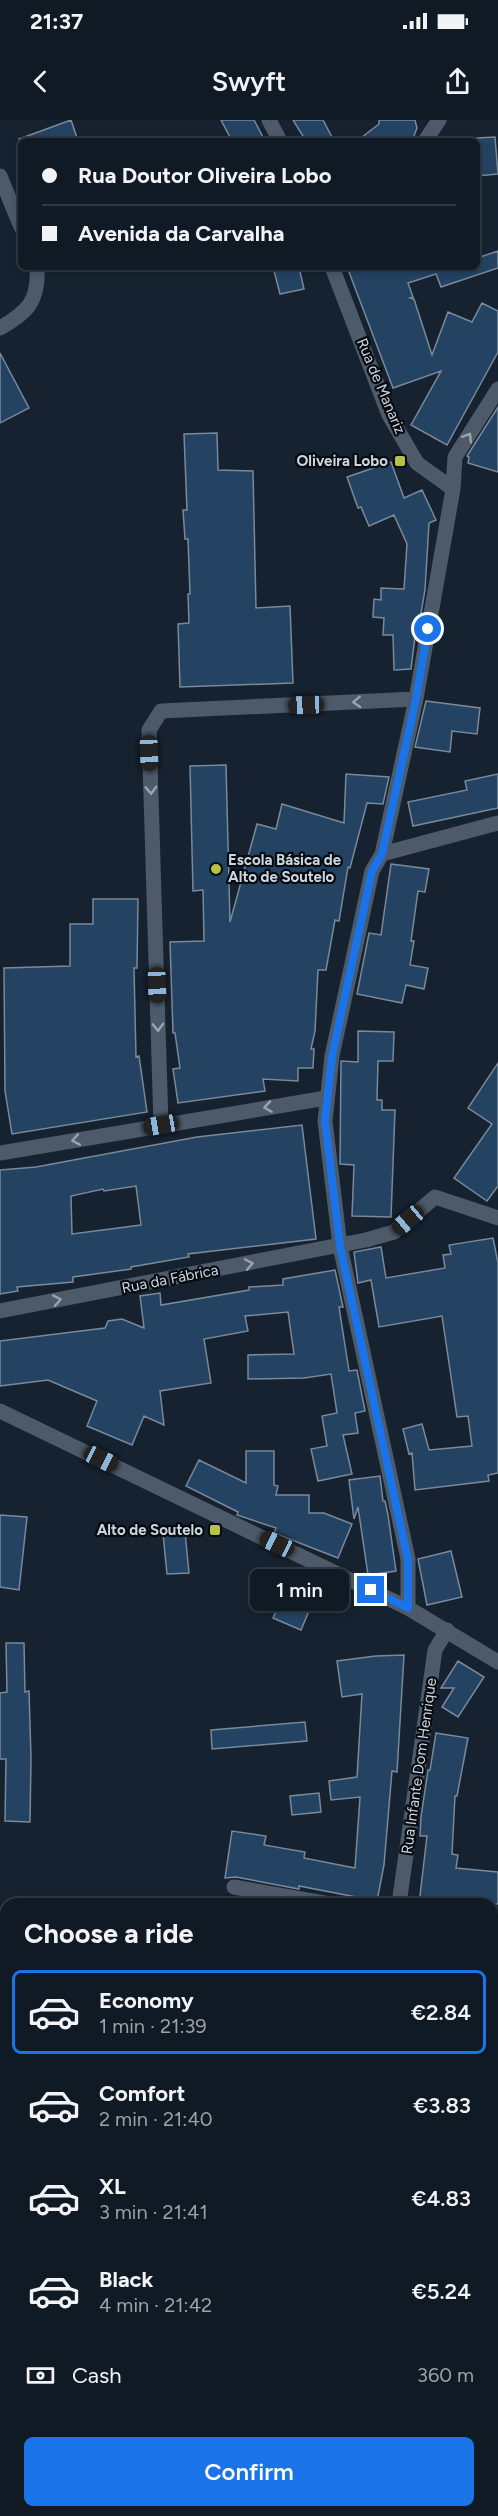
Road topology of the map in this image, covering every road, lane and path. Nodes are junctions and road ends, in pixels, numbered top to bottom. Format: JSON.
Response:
{"nodes":[{"id":1,"x":268,"y":120,"type":"edge"},
{"id":2,"x":440,"y":120,"type":"edge"},
{"id":3,"x":278,"y":138,"type":"edge"},
{"id":4,"x":428,"y":138,"type":"edge"},
{"id":5,"x":0,"y":176,"type":"edge"},
{"id":6,"x":18,"y":220,"type":"edge"},
{"id":7,"x":37,"y":270,"type":"edge"},
{"id":8,"x":333,"y":270,"type":"edge"},
{"id":9,"x":0,"y":328,"type":"edge"},
{"id":10,"x":498,"y":389,"type":"edge"},
{"id":11,"x":453,"y":489,"type":"junction"},
{"id":12,"x":416,"y":699,"type":"junction"},
{"id":13,"x":498,"y":823,"type":"edge"},
{"id":14,"x":382,"y":854,"type":"junction"},
{"id":15,"x":326,"y":1098,"type":"junction"},
{"id":16,"x":161,"y":1125,"type":"junction"},
{"id":17,"x":0,"y":1153,"type":"edge"},
{"id":18,"x":498,"y":1218,"type":"edge"},
{"id":19,"x":340,"y":1246,"type":"junction"},
{"id":20,"x":0,"y":1311,"type":"edge"},
{"id":21,"x":0,"y":1411,"type":"edge"},
{"id":22,"x":408,"y":1608,"type":"junction"},
{"id":23,"x":447,"y":1630,"type":"junction"},
{"id":24,"x":498,"y":1662,"type":"edge"},
{"id":25,"x":234,"y":1887,"type":"dead end"},
{"id":26,"x":296,"y":1898,"type":"edge"},
{"id":27,"x":400,"y":1898,"type":"edge"}],
"edges":[{"from":1,"to":3,"type":"street"},
{"from":2,"to":4,"type":"street"},
{"from":5,"to":6,"type":"street"},
{"from":7,"to":9,"type":"street"},
{"from":8,"to":11,"type":"street","name":"Rua de Manariz"},
{"from":11,"to":10,"type":"street","one_way":true},
{"from":11,"to":12,"type":"street"},
{"from":12,"to":14,"type":"street"},
{"from":12,"to":16,"type":"street","one_way":true},
{"from":13,"to":14,"type":"street"},
{"from":14,"to":15,"type":"street"},
{"from":15,"to":16,"type":"street","one_way":true},
{"from":15,"to":19,"type":"street"},
{"from":16,"to":17,"type":"street","one_way":true},
{"from":18,"to":19,"type":"street","name":"Rua da Fábrica"},
{"from":20,"to":19,"type":"street","name":"Rua da Fábrica","one_way":true},
{"from":19,"to":22,"type":"street"},
{"from":21,"to":22,"type":"street"},
{"from":22,"to":23,"type":"street"},
{"from":23,"to":24,"type":"street"},
{"from":23,"to":27,"type":"street","name":"Rua Infante Dom Henrique"},
{"from":25,"to":26,"type":"street"}]}
